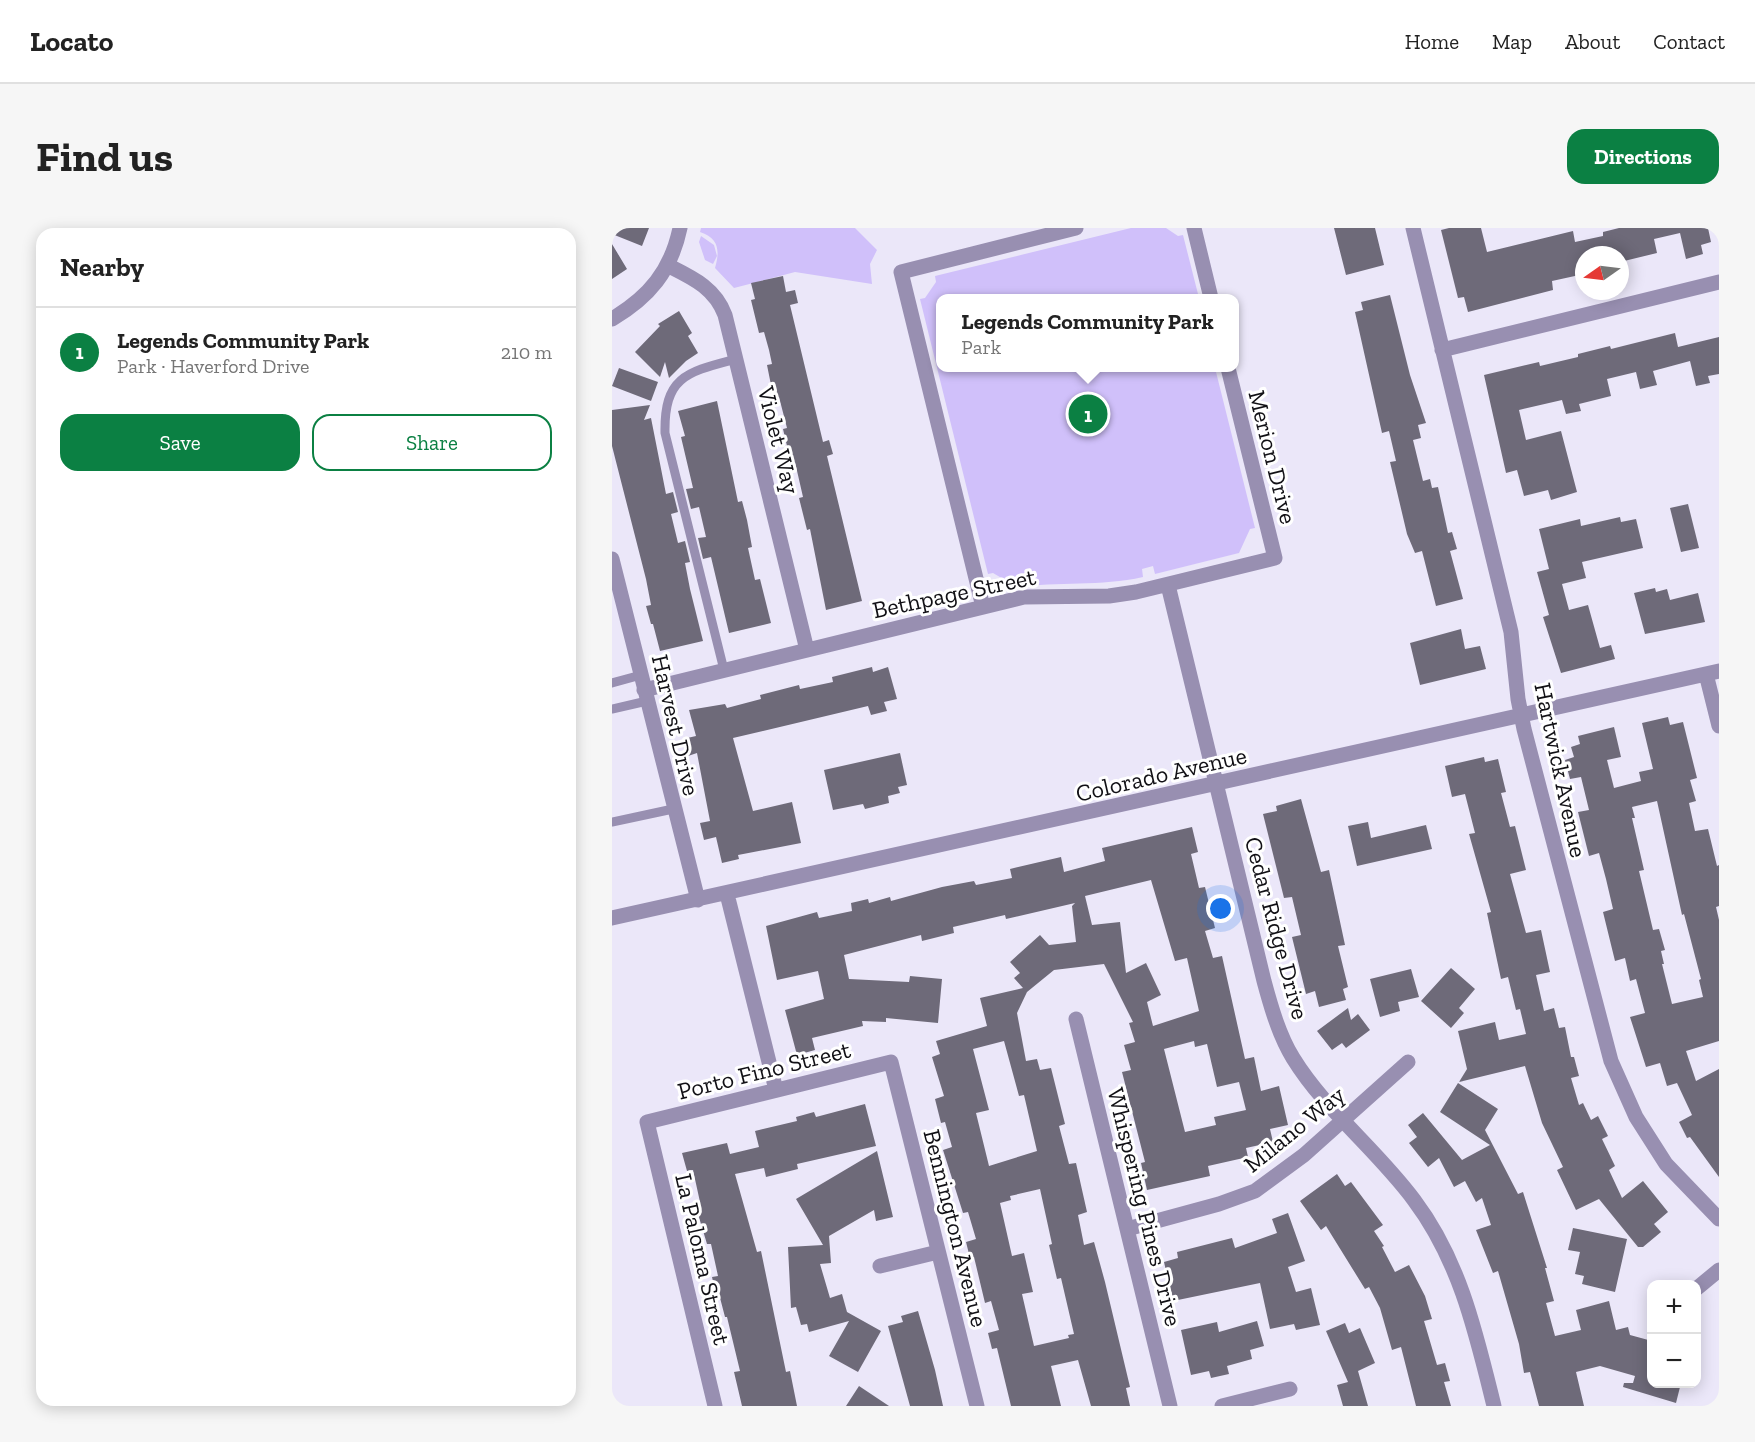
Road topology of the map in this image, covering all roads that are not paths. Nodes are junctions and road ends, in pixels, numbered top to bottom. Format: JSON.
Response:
{"nodes":[{"id":1,"x":680,"y":228,"type":"edge"},
{"id":2,"x":1076,"y":228,"type":"edge"},
{"id":3,"x":1194,"y":228,"type":"edge"},
{"id":4,"x":1413,"y":228,"type":"edge"},
{"id":5,"x":669,"y":266,"type":"junction"},
{"id":6,"x":1719,"y":282,"type":"edge"},
{"id":7,"x":1210,"y":294,"type":"edge"},
{"id":8,"x":616,"y":317,"type":"edge"},
{"id":9,"x":612,"y":328,"type":"edge"},
{"id":10,"x":1442,"y":350,"type":"junction"},
{"id":11,"x":736,"y":359,"type":"junction"},
{"id":12,"x":1229,"y":372,"type":"edge"},
{"id":13,"x":1275,"y":558,"type":"joint"},
{"id":14,"x":613,"y":569,"type":"edge"},
{"id":15,"x":1168,"y":585,"type":"junction"},
{"id":16,"x":983,"y":607,"type":"junction"},
{"id":17,"x":807,"y":650,"type":"junction"},
{"id":18,"x":724,"y":670,"type":"junction"},
{"id":19,"x":1713,"y":672,"type":"edge"},
{"id":20,"x":612,"y":684,"type":"edge"},
{"id":21,"x":644,"y":689,"type":"junction"},
{"id":22,"x":612,"y":710,"type":"edge"},
{"id":23,"x":1521,"y":715,"type":"junction"},
{"id":24,"x":1719,"y":726,"type":"edge"},
{"id":25,"x":1217,"y":784,"type":"junction"},
{"id":26,"x":673,"y":809,"type":"junction"},
{"id":27,"x":612,"y":822,"type":"edge"},
{"id":28,"x":727,"y":894,"type":"junction"},
{"id":29,"x":698,"y":900,"type":"junction"},
{"id":30,"x":612,"y":918,"type":"edge"},
{"id":31,"x":1076,"y":1018,"type":"dead end"},
{"id":32,"x":891,"y":1062,"type":"joint"},
{"id":33,"x":1408,"y":1062,"type":"dead end"},
{"id":34,"x":777,"y":1090,"type":"junction"},
{"id":35,"x":1344,"y":1120,"type":"junction"},
{"id":36,"x":647,"y":1122,"type":"joint"},
{"id":37,"x":1719,"y":1219,"type":"edge"},
{"id":38,"x":1127,"y":1229,"type":"junction"},
{"id":39,"x":938,"y":1252,"type":"junction"},
{"id":40,"x":880,"y":1266,"type":"dead end"},
{"id":41,"x":1719,"y":1270,"type":"edge"},
{"id":42,"x":1701,"y":1285,"type":"edge"},
{"id":43,"x":1290,"y":1389,"type":"dead end"},
{"id":44,"x":715,"y":1406,"type":"edge"},
{"id":45,"x":977,"y":1406,"type":"edge"},
{"id":46,"x":1170,"y":1406,"type":"edge"},
{"id":47,"x":1222,"y":1406,"type":"edge"},
{"id":48,"x":1494,"y":1406,"type":"edge"}],
"edges":[{"from":1,"to":5,"type":"street"},
{"from":2,"to":16,"type":"street"},
{"from":3,"to":7,"type":"street"},
{"from":4,"to":10,"type":"street","name":"Hartwick Avenue"},
{"from":5,"to":8,"type":"street"},
{"from":5,"to":11,"type":"street","name":"Violet Way"},
{"from":6,"to":10,"type":"street"},
{"from":8,"to":9,"type":"street"},
{"from":10,"to":23,"type":"street","name":"Hartwick Avenue"},
{"from":11,"to":17,"type":"street","name":"Violet Way"},
{"from":11,"to":18,"type":"lane"},
{"from":12,"to":13,"type":"street","name":"Merion Drive"},
{"from":13,"to":15,"type":"street","name":"Bethpage Street"},
{"from":14,"to":21,"type":"street","name":"Harvest Drive"},
{"from":15,"to":16,"type":"street","name":"Bethpage Street"},
{"from":15,"to":25,"type":"street","name":"Cedar Ridge Drive"},
{"from":16,"to":17,"type":"street","name":"Bethpage Street"},
{"from":17,"to":18,"type":"street","name":"Bethpage Street"},
{"from":18,"to":21,"type":"street","name":"Bethpage Street"},
{"from":19,"to":23,"type":"street","name":"Colorado Avenue"},
{"from":19,"to":24,"type":"street"},
{"from":20,"to":21,"type":"lane"},
{"from":21,"to":22,"type":"lane"},
{"from":21,"to":26,"type":"street","name":"Harvest Drive"},
{"from":23,"to":25,"type":"street","name":"Colorado Avenue"},
{"from":23,"to":37,"type":"street","name":"Hartwick Avenue"},
{"from":25,"to":28,"type":"street","name":"Colorado Avenue"},
{"from":25,"to":35,"type":"street","name":"Cedar Ridge Drive"},
{"from":26,"to":27,"type":"lane"},
{"from":26,"to":29,"type":"street","name":"Harvest Drive"},
{"from":28,"to":29,"type":"street","name":"Colorado Avenue"},
{"from":28,"to":34,"type":"street"},
{"from":29,"to":30,"type":"street","name":"Colorado Avenue"},
{"from":31,"to":38,"type":"street","name":"Whispering Pines Drive"},
{"from":32,"to":34,"type":"street","name":"Porto Fino Street"},
{"from":32,"to":39,"type":"street","name":"Bennington Avenue"},
{"from":33,"to":35,"type":"street","name":"Milano Way"},
{"from":34,"to":36,"type":"street","name":"Porto Fino Street"},
{"from":35,"to":38,"type":"street","name":"Milano Way"},
{"from":35,"to":48,"type":"street","name":"Cedar Ridge Drive"},
{"from":36,"to":44,"type":"street","name":"La Paloma Street"},
{"from":38,"to":46,"type":"street","name":"Whispering Pines Drive"},
{"from":39,"to":40,"type":"street"},
{"from":39,"to":45,"type":"street","name":"Bennington Avenue"},
{"from":41,"to":42,"type":"street"},
{"from":43,"to":47,"type":"street"}]}
